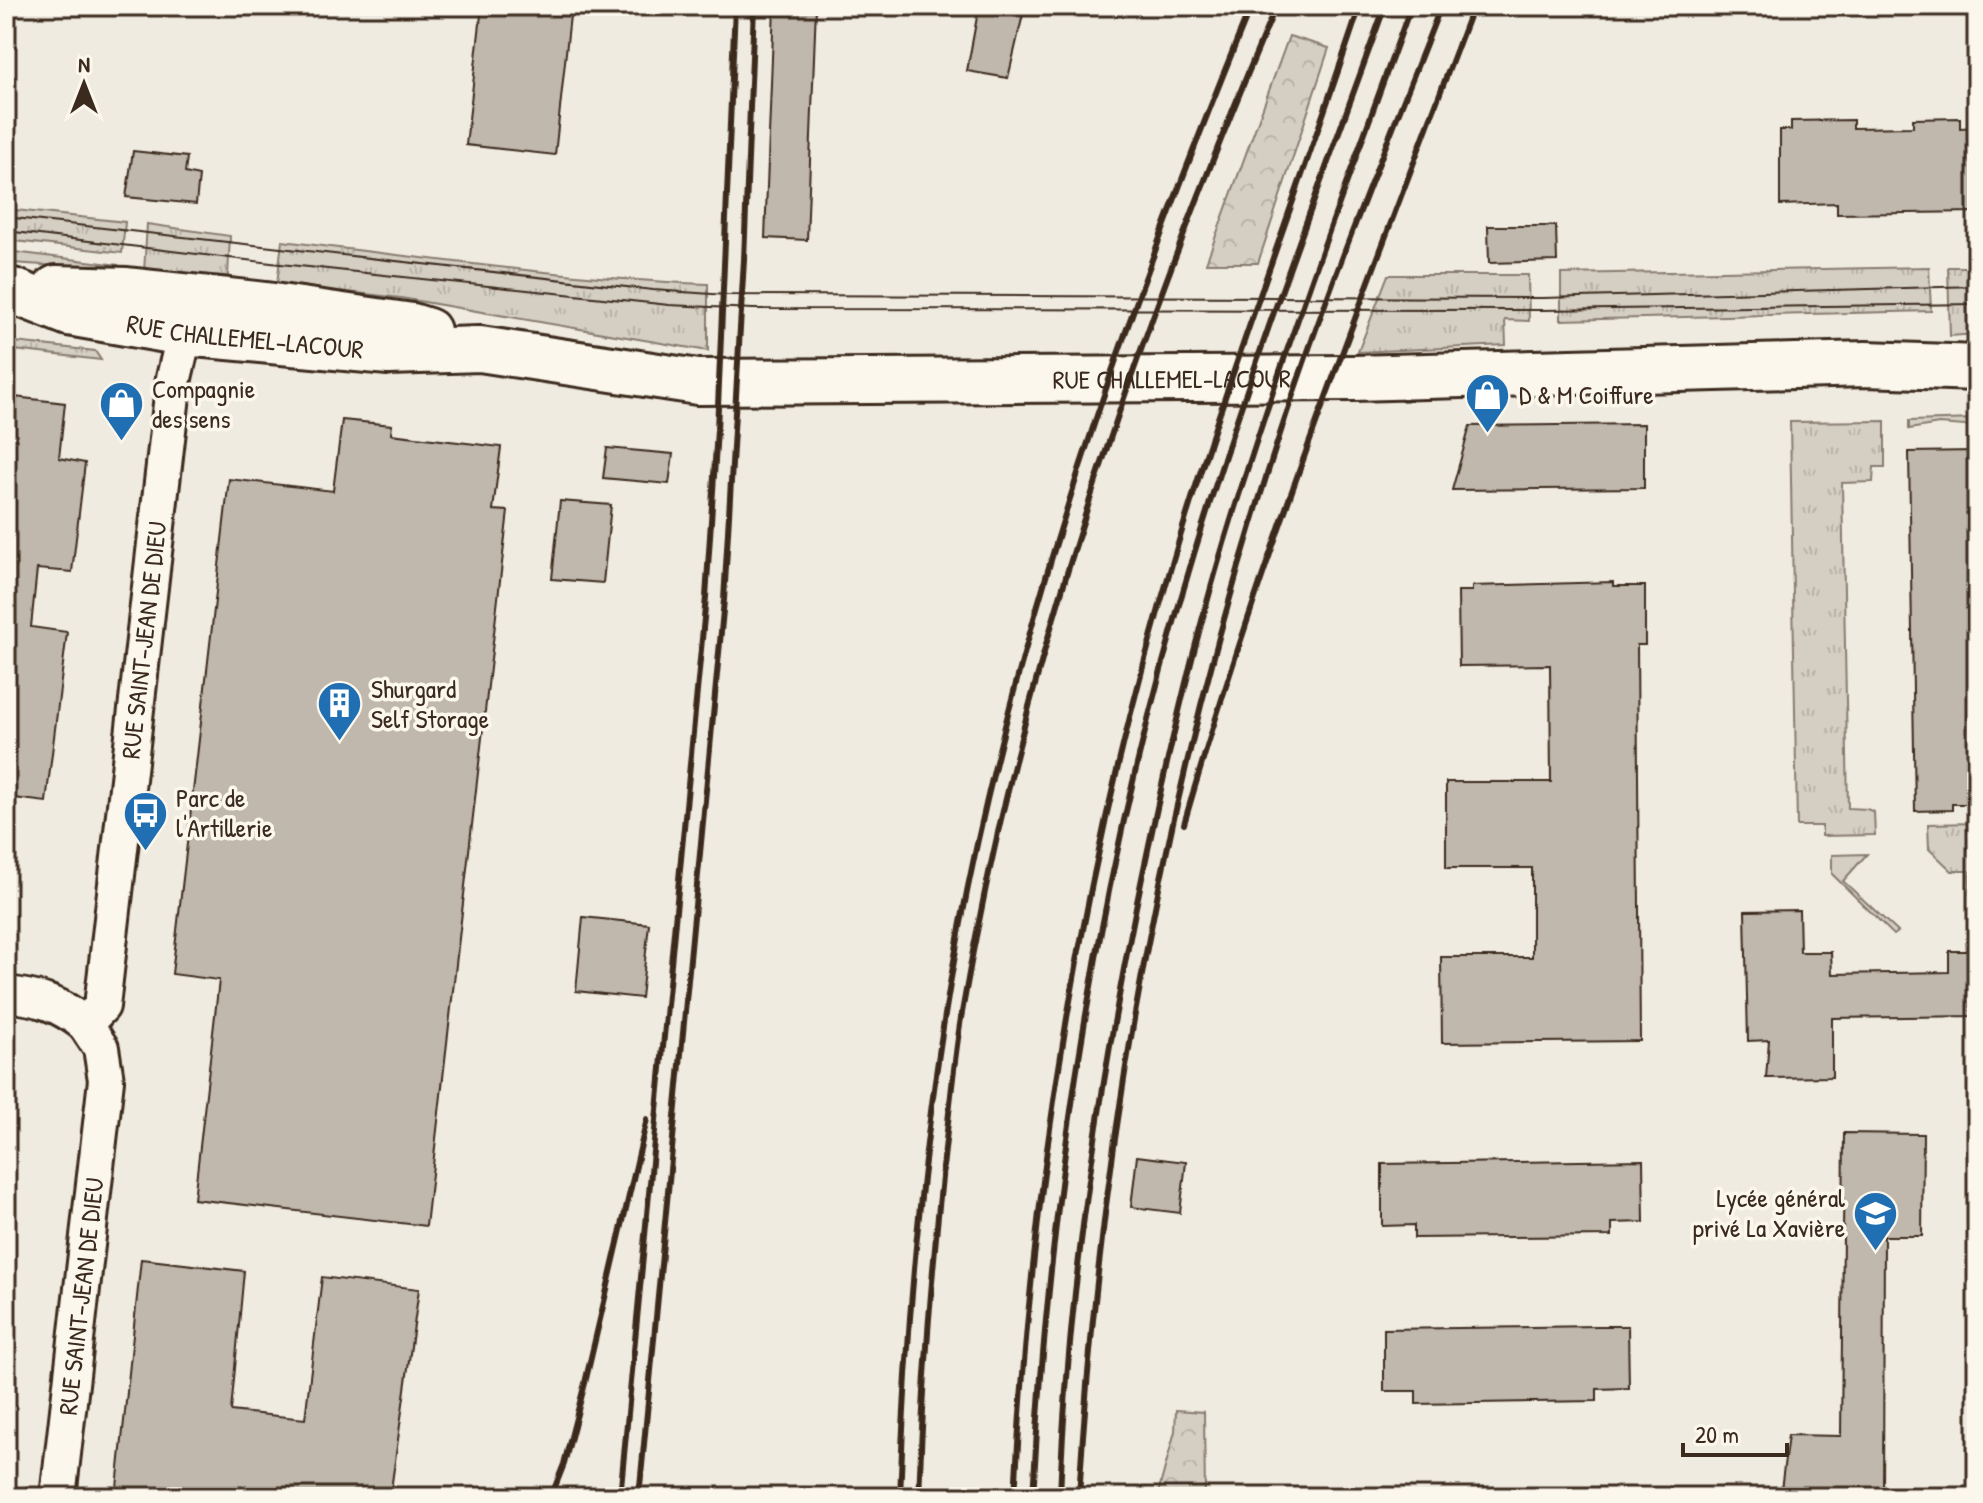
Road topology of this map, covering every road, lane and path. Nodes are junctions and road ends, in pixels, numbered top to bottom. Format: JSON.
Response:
{"nodes":[{"id":1,"x":10,"y":291,"type":"edge"},
{"id":2,"x":189,"y":315,"type":"junction"},
{"id":3,"x":1977,"y":353,"type":"edge"},
{"id":4,"x":1866,"y":364,"type":"junction"},
{"id":5,"x":1977,"y":368,"type":"edge"},
{"id":6,"x":6,"y":994,"type":"edge"},
{"id":7,"x":85,"y":1024,"type":"junction"},
{"id":8,"x":58,"y":1497,"type":"edge"}],
"edges":[{"from":1,"to":2,"type":"street","name":"RUE CHALLEMEL-LACOUR"},
{"from":2,"to":4,"type":"street","name":"RUE CHALLEMEL-LACOUR"},
{"from":2,"to":7,"type":"street","name":"RUE SAINT-JEAN DE DIEU"},
{"from":3,"to":4,"type":"street","name":"RUE CHALLEMEL-LACOUR"},
{"from":4,"to":5,"type":"street","name":"RUE CHALLEMEL-LACOUR"},
{"from":6,"to":7,"type":"street"},
{"from":7,"to":8,"type":"street","name":"RUE SAINT-JEAN DE DIEU"}]}
